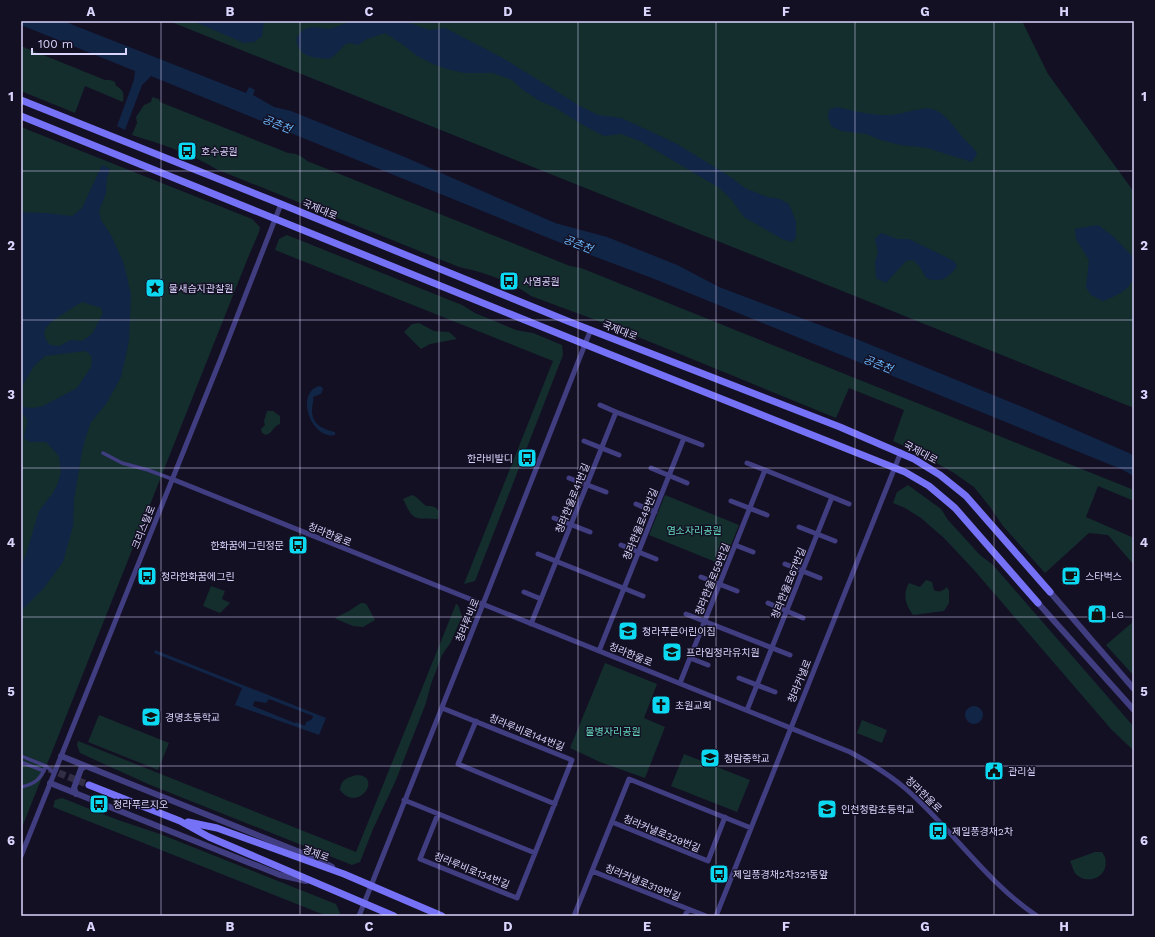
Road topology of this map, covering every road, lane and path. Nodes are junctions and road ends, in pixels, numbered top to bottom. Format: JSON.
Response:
{"nodes":[{"id":1,"x":21,"y":100,"type":"edge"},
{"id":2,"x":21,"y":116,"type":"edge"},
{"id":3,"x":281,"y":204,"type":"junction"},
{"id":4,"x":275,"y":219,"type":"junction"},
{"id":5,"x":590,"y":329,"type":"junction"},
{"id":6,"x":585,"y":344,"type":"junction"},
{"id":7,"x":600,"y":405,"type":"dead end"},
{"id":8,"x":616,"y":412,"type":"junction"},
{"id":9,"x":684,"y":438,"type":"junction"},
{"id":10,"x":584,"y":441,"type":"dead end"},
{"id":11,"x":702,"y":445,"type":"dead end"},
{"id":12,"x":602,"y":448,"type":"junction"},
{"id":13,"x":901,"y":452,"type":"junction"},
{"id":14,"x":103,"y":453,"type":"dead end"},
{"id":15,"x":619,"y":455,"type":"dead end"},
{"id":16,"x":747,"y":463,"type":"dead end"},
{"id":17,"x":651,"y":468,"type":"dead end"},
{"id":18,"x":895,"y":468,"type":"junction"},
{"id":19,"x":765,"y":470,"type":"junction"},
{"id":20,"x":669,"y":476,"type":"junction"},
{"id":21,"x":569,"y":478,"type":"dead end"},
{"id":22,"x":172,"y":479,"type":"junction"},
{"id":23,"x":687,"y":483,"type":"dead end"},
{"id":24,"x":587,"y":485,"type":"junction"},
{"id":25,"x":606,"y":492,"type":"dead end"},
{"id":26,"x":832,"y":497,"type":"junction"},
{"id":27,"x":731,"y":501,"type":"dead end"},
{"id":28,"x":636,"y":504,"type":"dead end"},
{"id":29,"x":849,"y":504,"type":"dead end"},
{"id":30,"x":750,"y":508,"type":"junction"},
{"id":31,"x":654,"y":512,"type":"junction"},
{"id":32,"x":767,"y":515,"type":"dead end"},
{"id":33,"x":554,"y":518,"type":"dead end"},
{"id":34,"x":571,"y":525,"type":"junction"},
{"id":35,"x":799,"y":527,"type":"dead end"},
{"id":36,"x":590,"y":532,"type":"dead end"},
{"id":37,"x":817,"y":534,"type":"junction"},
{"id":38,"x":835,"y":541,"type":"dead end"},
{"id":39,"x":621,"y":545,"type":"dead end"},
{"id":40,"x":735,"y":545,"type":"junction"},
{"id":41,"x":638,"y":552,"type":"junction"},
{"id":42,"x":753,"y":552,"type":"dead end"},
{"id":43,"x":538,"y":554,"type":"dead end"},
{"id":44,"x":656,"y":559,"type":"dead end"},
{"id":45,"x":556,"y":561,"type":"junction"},
{"id":46,"x":785,"y":564,"type":"dead end"},
{"id":47,"x":802,"y":571,"type":"junction"},
{"id":48,"x":701,"y":577,"type":"dead end"},
{"id":49,"x":820,"y":578,"type":"dead end"},
{"id":50,"x":719,"y":584,"type":"junction"},
{"id":51,"x":624,"y":588,"type":"junction"},
{"id":52,"x":736,"y":591,"type":"dead end"},
{"id":53,"x":524,"y":592,"type":"dead end"},
{"id":54,"x":1050,"y":592,"type":"joint"},
{"id":55,"x":643,"y":596,"type":"dead end"},
{"id":56,"x":541,"y":599,"type":"junction"},
{"id":57,"x":1038,"y":603,"type":"joint"},
{"id":58,"x":483,"y":604,"type":"junction"},
{"id":59,"x":768,"y":604,"type":"dead end"},
{"id":60,"x":786,"y":610,"type":"junction"},
{"id":61,"x":686,"y":614,"type":"dead end"},
{"id":62,"x":803,"y":618,"type":"dead end"},
{"id":63,"x":704,"y":621,"type":"junction"},
{"id":64,"x":531,"y":624,"type":"junction"},
{"id":65,"x":772,"y":648,"type":"junction"},
{"id":66,"x":599,"y":651,"type":"junction"},
{"id":67,"x":790,"y":655,"type":"dead end"},
{"id":68,"x":690,"y":658,"type":"junction"},
{"id":69,"x":708,"y":666,"type":"dead end"},
{"id":70,"x":739,"y":678,"type":"dead end"},
{"id":71,"x":680,"y":683,"type":"junction"},
{"id":72,"x":757,"y":685,"type":"junction"},
{"id":73,"x":1134,"y":689,"type":"edge"},
{"id":74,"x":775,"y":692,"type":"dead end"},
{"id":75,"x":442,"y":708,"type":"junction"},
{"id":76,"x":747,"y":710,"type":"junction"},
{"id":77,"x":1134,"y":710,"type":"edge"},
{"id":78,"x":476,"y":721,"type":"junction"},
{"id":79,"x":790,"y":728,"type":"junction"},
{"id":80,"x":21,"y":756,"type":"edge"},
{"id":81,"x":60,"y":756,"type":"junction"},
{"id":82,"x":21,"y":762,"type":"edge"},
{"id":83,"x":46,"y":766,"type":"junction"},
{"id":84,"x":85,"y":766,"type":"junction"},
{"id":85,"x":44,"y":771,"type":"junction"},
{"id":86,"x":54,"y":773,"type":"junction"},
{"id":87,"x":50,"y":783,"type":"junction"},
{"id":88,"x":89,"y":785,"type":"tunnel mouth"},
{"id":89,"x":21,"y":787,"type":"edge"},
{"id":90,"x":76,"y":794,"type":"junction"},
{"id":91,"x":404,"y":800,"type":"junction"},
{"id":92,"x":555,"y":804,"type":"junction"},
{"id":93,"x":438,"y":814,"type":"junction"},
{"id":94,"x":725,"y":817,"type":"junction"},
{"id":95,"x":180,"y":820,"type":"junction"},
{"id":96,"x":612,"y":822,"type":"junction"},
{"id":97,"x":545,"y":828,"type":"joint"},
{"id":98,"x":751,"y":828,"type":"junction"},
{"id":99,"x":602,"y":847,"type":"joint"},
{"id":100,"x":535,"y":853,"type":"junction"},
{"id":101,"x":21,"y":856,"type":"edge"},
{"id":102,"x":592,"y":871,"type":"junction"},
{"id":103,"x":344,"y":874,"type":"junction"},
{"id":104,"x":323,"y":884,"type":"junction"},
{"id":105,"x":370,"y":885,"type":"junction"},
{"id":106,"x":364,"y":903,"type":"junction"},
{"id":107,"x":688,"y":909,"type":"junction"},
{"id":108,"x":359,"y":916,"type":"edge"},
{"id":109,"x":394,"y":916,"type":"edge"},
{"id":110,"x":442,"y":916,"type":"edge"},
{"id":111,"x":574,"y":916,"type":"edge"},
{"id":112,"x":685,"y":916,"type":"edge"},
{"id":113,"x":706,"y":916,"type":"edge"},
{"id":114,"x":716,"y":916,"type":"edge"},
{"id":115,"x":1037,"y":916,"type":"edge"}],
"edges":[{"from":1,"to":3,"type":"main road","name":"국제대로"},
{"from":2,"to":4,"type":"main road"},
{"from":3,"to":4,"type":"street","name":"크리스탈로"},
{"from":3,"to":5,"type":"main road","name":"국제대로"},
{"from":4,"to":6,"type":"main road"},
{"from":4,"to":22,"type":"street","name":"크리스탈로"},
{"from":5,"to":6,"type":"street","name":"청라루비로"},
{"from":5,"to":13,"type":"main road","name":"국제대로"},
{"from":6,"to":18,"type":"main road"},
{"from":6,"to":58,"type":"street","name":"청라루비로"},
{"from":7,"to":8,"type":"street"},
{"from":8,"to":9,"type":"street"},
{"from":8,"to":12,"type":"street","name":"청라한울로41번길"},
{"from":9,"to":11,"type":"street"},
{"from":9,"to":20,"type":"street","name":"청라한울로49번길"},
{"from":10,"to":12,"type":"street"},
{"from":12,"to":15,"type":"street"},
{"from":12,"to":24,"type":"street","name":"청라한울로41번길"},
{"from":13,"to":18,"type":"street","name":"청라커낼로"},
{"from":13,"to":54,"type":"main road","name":"국제대로"},
{"from":14,"to":22,"type":"street"},
{"from":16,"to":19,"type":"street"},
{"from":17,"to":20,"type":"street"},
{"from":18,"to":57,"type":"main road"},
{"from":18,"to":79,"type":"street","name":"청라커낼로"},
{"from":19,"to":26,"type":"street"},
{"from":19,"to":30,"type":"street","name":"청라한울로59번길"},
{"from":20,"to":23,"type":"street"},
{"from":20,"to":31,"type":"street","name":"청라한울로49번길"},
{"from":21,"to":24,"type":"street"},
{"from":22,"to":58,"type":"street","name":"청라한울로"},
{"from":22,"to":81,"type":"street","name":"크리스탈로"},
{"from":24,"to":25,"type":"street"},
{"from":24,"to":34,"type":"street","name":"청라한울로41번길"},
{"from":26,"to":29,"type":"street"},
{"from":26,"to":37,"type":"street","name":"청라한울로67번길"},
{"from":27,"to":30,"type":"street"},
{"from":28,"to":31,"type":"street"},
{"from":30,"to":32,"type":"street"},
{"from":30,"to":40,"type":"street","name":"청라한울로59번길"},
{"from":31,"to":41,"type":"street","name":"청라한울로49번길"},
{"from":33,"to":34,"type":"street"},
{"from":34,"to":36,"type":"street"},
{"from":34,"to":45,"type":"street","name":"청라한울로41번길"},
{"from":35,"to":37,"type":"street"},
{"from":37,"to":38,"type":"street"},
{"from":37,"to":47,"type":"street","name":"청라한울로67번길"},
{"from":39,"to":41,"type":"street"},
{"from":40,"to":42,"type":"street"},
{"from":40,"to":50,"type":"street","name":"청라한울로59번길"},
{"from":41,"to":44,"type":"street"},
{"from":41,"to":51,"type":"street","name":"청라한울로49번길"},
{"from":43,"to":45,"type":"street"},
{"from":45,"to":51,"type":"street"},
{"from":45,"to":56,"type":"street","name":"청라한울로41번길"},
{"from":46,"to":47,"type":"street"},
{"from":47,"to":49,"type":"street"},
{"from":47,"to":60,"type":"street","name":"청라한울로67번길"},
{"from":48,"to":50,"type":"street"},
{"from":50,"to":52,"type":"street"},
{"from":50,"to":63,"type":"street","name":"청라한울로59번길"},
{"from":51,"to":55,"type":"street"},
{"from":51,"to":66,"type":"street","name":"청라한울로49번길"},
{"from":53,"to":56,"type":"street"},
{"from":54,"to":73,"type":"street","name":"국제대로"},
{"from":56,"to":64,"type":"street","name":"청라한울로41번길"},
{"from":57,"to":77,"type":"street"},
{"from":58,"to":64,"type":"street","name":"청라한울로"},
{"from":58,"to":75,"type":"street","name":"청라루비로"},
{"from":59,"to":60,"type":"street"},
{"from":60,"to":62,"type":"street"},
{"from":60,"to":65,"type":"street","name":"청라한울로67번길"},
{"from":61,"to":63,"type":"street"},
{"from":63,"to":65,"type":"street"},
{"from":63,"to":68,"type":"street","name":"청라한울로59번길"},
{"from":64,"to":66,"type":"street","name":"청라한울로"},
{"from":65,"to":67,"type":"street"},
{"from":65,"to":72,"type":"street","name":"청라한울로67번길"},
{"from":66,"to":71,"type":"street","name":"청라한울로"},
{"from":68,"to":69,"type":"street"},
{"from":68,"to":71,"type":"street","name":"청라한울로59번길"},
{"from":70,"to":72,"type":"street"},
{"from":71,"to":76,"type":"street","name":"청라한울로"},
{"from":72,"to":74,"type":"street"},
{"from":72,"to":76,"type":"street","name":"청라한울로67번길"},
{"from":75,"to":78,"type":"street","name":"청라루비로144번길"},
{"from":75,"to":91,"type":"street","name":"청라루비로"},
{"from":76,"to":79,"type":"street","name":"청라한울로"},
{"from":78,"to":92,"type":"street","name":"청라루비로144번길"},
{"from":78,"to":92,"type":"street","name":"청라루비로144번길"},
{"from":79,"to":98,"type":"street","name":"청라커낼로"},
{"from":79,"to":115,"type":"street","name":"청라한울로"},
{"from":80,"to":83,"type":"street"},
{"from":81,"to":84,"type":"street"},
{"from":81,"to":86,"type":"street","name":"크리스탈로"},
{"from":82,"to":85,"type":"street"},
{"from":83,"to":85,"type":"street"},
{"from":83,"to":86,"type":"street"},
{"from":84,"to":90,"type":"street"},
{"from":84,"to":103,"type":"street"},
{"from":85,"to":89,"type":"street"},
{"from":86,"to":87,"type":"street","name":"크리스탈로"},
{"from":87,"to":90,"type":"street"},
{"from":87,"to":101,"type":"street","name":"크리스탈로"},
{"from":88,"to":95,"type":"main road","name":"경제로"},
{"from":90,"to":104,"type":"street"},
{"from":91,"to":93,"type":"street"},
{"from":91,"to":105,"type":"street","name":"청라루비로"},
{"from":92,"to":97,"type":"street","name":"청라루비로144번길"},
{"from":93,"to":100,"type":"street"},
{"from":93,"to":100,"type":"street","name":"청라루비로134번길"},
{"from":94,"to":96,"type":"street","name":"청라커낼로329번길"},
{"from":94,"to":96,"type":"street","name":"청라커낼로329번길"},
{"from":94,"to":98,"type":"street","name":"청라커낼로329번길"},
{"from":95,"to":103,"type":"main road","name":"경제로"},
{"from":95,"to":104,"type":"main road","name":"경제로"},
{"from":96,"to":99,"type":"street","name":"청라커낼로329번길"},
{"from":97,"to":100,"type":"street","name":"청라루비로134번길"},
{"from":98,"to":114,"type":"street","name":"청라커낼로"},
{"from":99,"to":102,"type":"street","name":"청라커낼로319번길"},
{"from":102,"to":107,"type":"street","name":"청라커낼로319번길"},
{"from":102,"to":111,"type":"street","name":"청라커낼로319번길"},
{"from":103,"to":105,"type":"main road","name":"경제로"},
{"from":104,"to":106,"type":"main road","name":"경제로"},
{"from":105,"to":106,"type":"street","name":"청라루비로"},
{"from":105,"to":110,"type":"main road","name":"경제로"},
{"from":106,"to":108,"type":"street","name":"청라루비로"},
{"from":106,"to":109,"type":"main road","name":"경제로"},
{"from":107,"to":112,"type":"street","name":"청라커낼로319번길"},
{"from":107,"to":113,"type":"street","name":"청라커낼로319번길"}]}
